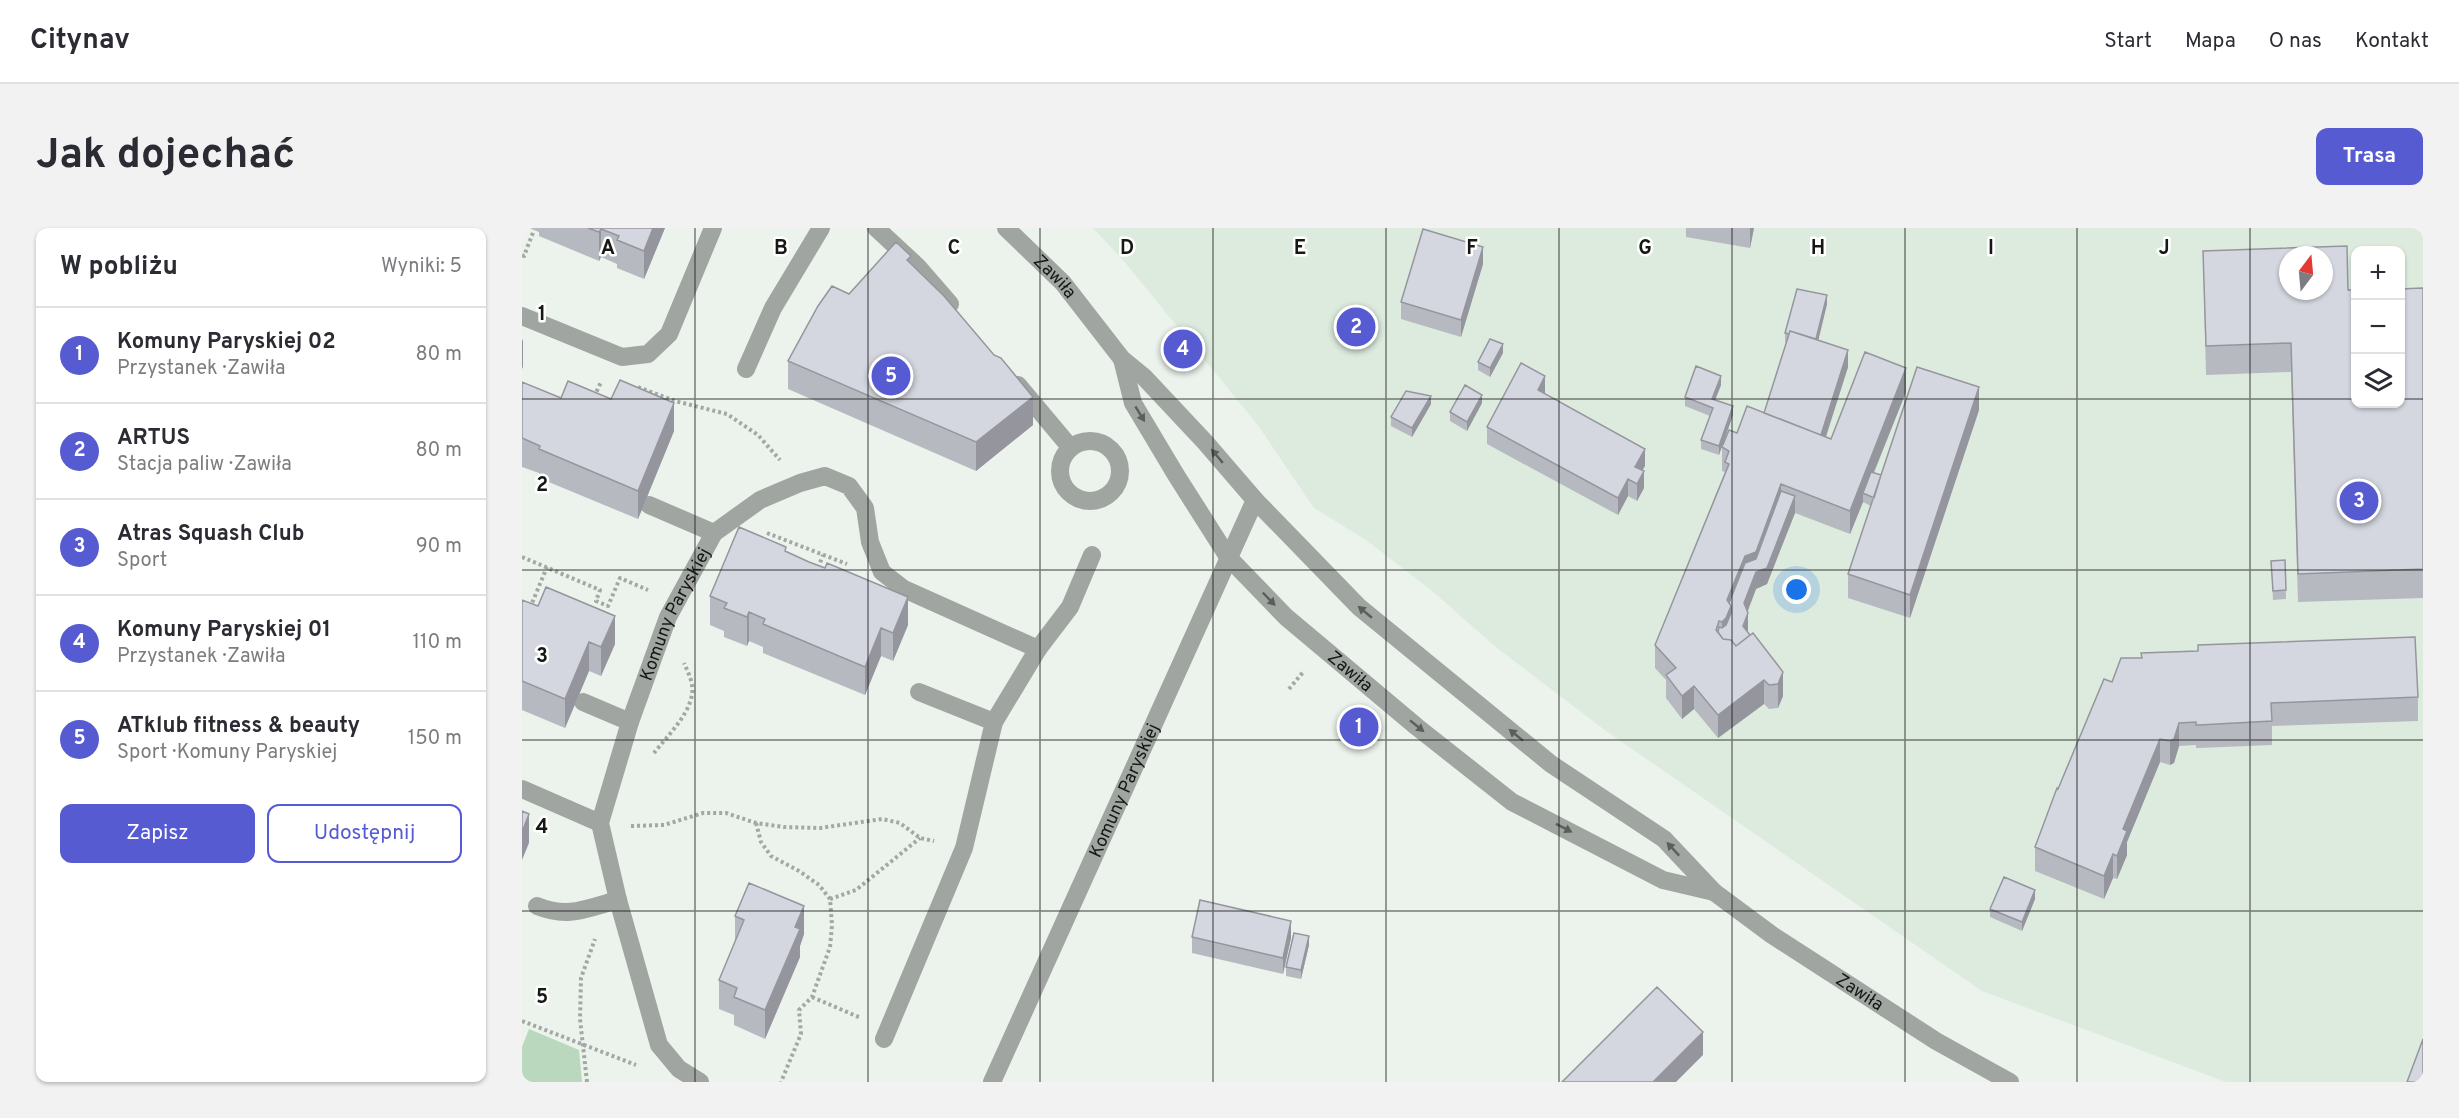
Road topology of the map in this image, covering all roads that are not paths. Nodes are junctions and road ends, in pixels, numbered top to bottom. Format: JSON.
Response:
{"nodes":[{"id":1,"x":713,"y":228,"type":"edge"},
{"id":2,"x":821,"y":228,"type":"edge"},
{"id":3,"x":876,"y":228,"type":"edge"},
{"id":4,"x":1006,"y":228,"type":"edge"},
{"id":5,"x":522,"y":316,"type":"edge"},
{"id":6,"x":963,"y":320,"type":"edge"},
{"id":7,"x":1122,"y":359,"type":"junction"},
{"id":8,"x":746,"y":369,"type":"dead end"},
{"id":9,"x":1009,"y":375,"type":"edge"},
{"id":10,"x":1070,"y":447,"type":"dead end"},
{"id":11,"x":1255,"y":501,"type":"junction"},
{"id":12,"x":648,"y":505,"type":"edge"},
{"id":13,"x":714,"y":533,"type":"junction"},
{"id":14,"x":1092,"y":555,"type":"dead end"},
{"id":15,"x":1228,"y":557,"type":"junction"},
{"id":16,"x":1038,"y":649,"type":"junction"},
{"id":17,"x":919,"y":692,"type":"dead end"},
{"id":18,"x":583,"y":702,"type":"dead end"},
{"id":19,"x":630,"y":722,"type":"junction"},
{"id":20,"x":994,"y":722,"type":"junction"},
{"id":21,"x":522,"y":789,"type":"edge"},
{"id":22,"x":600,"y":823,"type":"junction"},
{"id":23,"x":1714,"y":892,"type":"junction"},
{"id":24,"x":618,"y":900,"type":"junction"},
{"id":25,"x":537,"y":906,"type":"dead end"},
{"id":26,"x":886,"y":1034,"type":"road end"},
{"id":27,"x":700,"y":1082,"type":"edge"},
{"id":28,"x":992,"y":1082,"type":"edge"},
{"id":29,"x":2010,"y":1082,"type":"edge"}],
"edges":[{"from":1,"to":5,"type":"street"},
{"from":2,"to":8,"type":"street"},
{"from":3,"to":6,"type":"street"},
{"from":4,"to":7,"type":"street","name":"Zawiła"},
{"from":11,"to":7,"type":"street","name":"Zawiła","one_way":true},
{"from":7,"to":15,"type":"street","name":"Zawiła","one_way":true},
{"from":9,"to":10,"type":"street"},
{"from":11,"to":15,"type":"street","name":"Komuny Paryskiej"},
{"from":23,"to":11,"type":"street","name":"Zawiła","one_way":true},
{"from":12,"to":13,"type":"street"},
{"from":13,"to":16,"type":"street","name":"Komuny Paryskiej"},
{"from":13,"to":19,"type":"street","name":"Komuny Paryskiej"},
{"from":14,"to":16,"type":"street"},
{"from":15,"to":23,"type":"street","name":"Zawiła","one_way":true},
{"from":15,"to":28,"type":"street","name":"Komuny Paryskiej"},
{"from":16,"to":20,"type":"street"},
{"from":17,"to":20,"type":"street"},
{"from":18,"to":19,"type":"street"},
{"from":19,"to":22,"type":"street","name":"Komuny Paryskiej"},
{"from":20,"to":26,"type":"street"},
{"from":21,"to":22,"type":"street"},
{"from":22,"to":24,"type":"street","name":"Komuny Paryskiej"},
{"from":23,"to":29,"type":"street","name":"Zawiła"},
{"from":24,"to":25,"type":"street"},
{"from":24,"to":27,"type":"street","name":"Komuny Paryskiej"}]}
